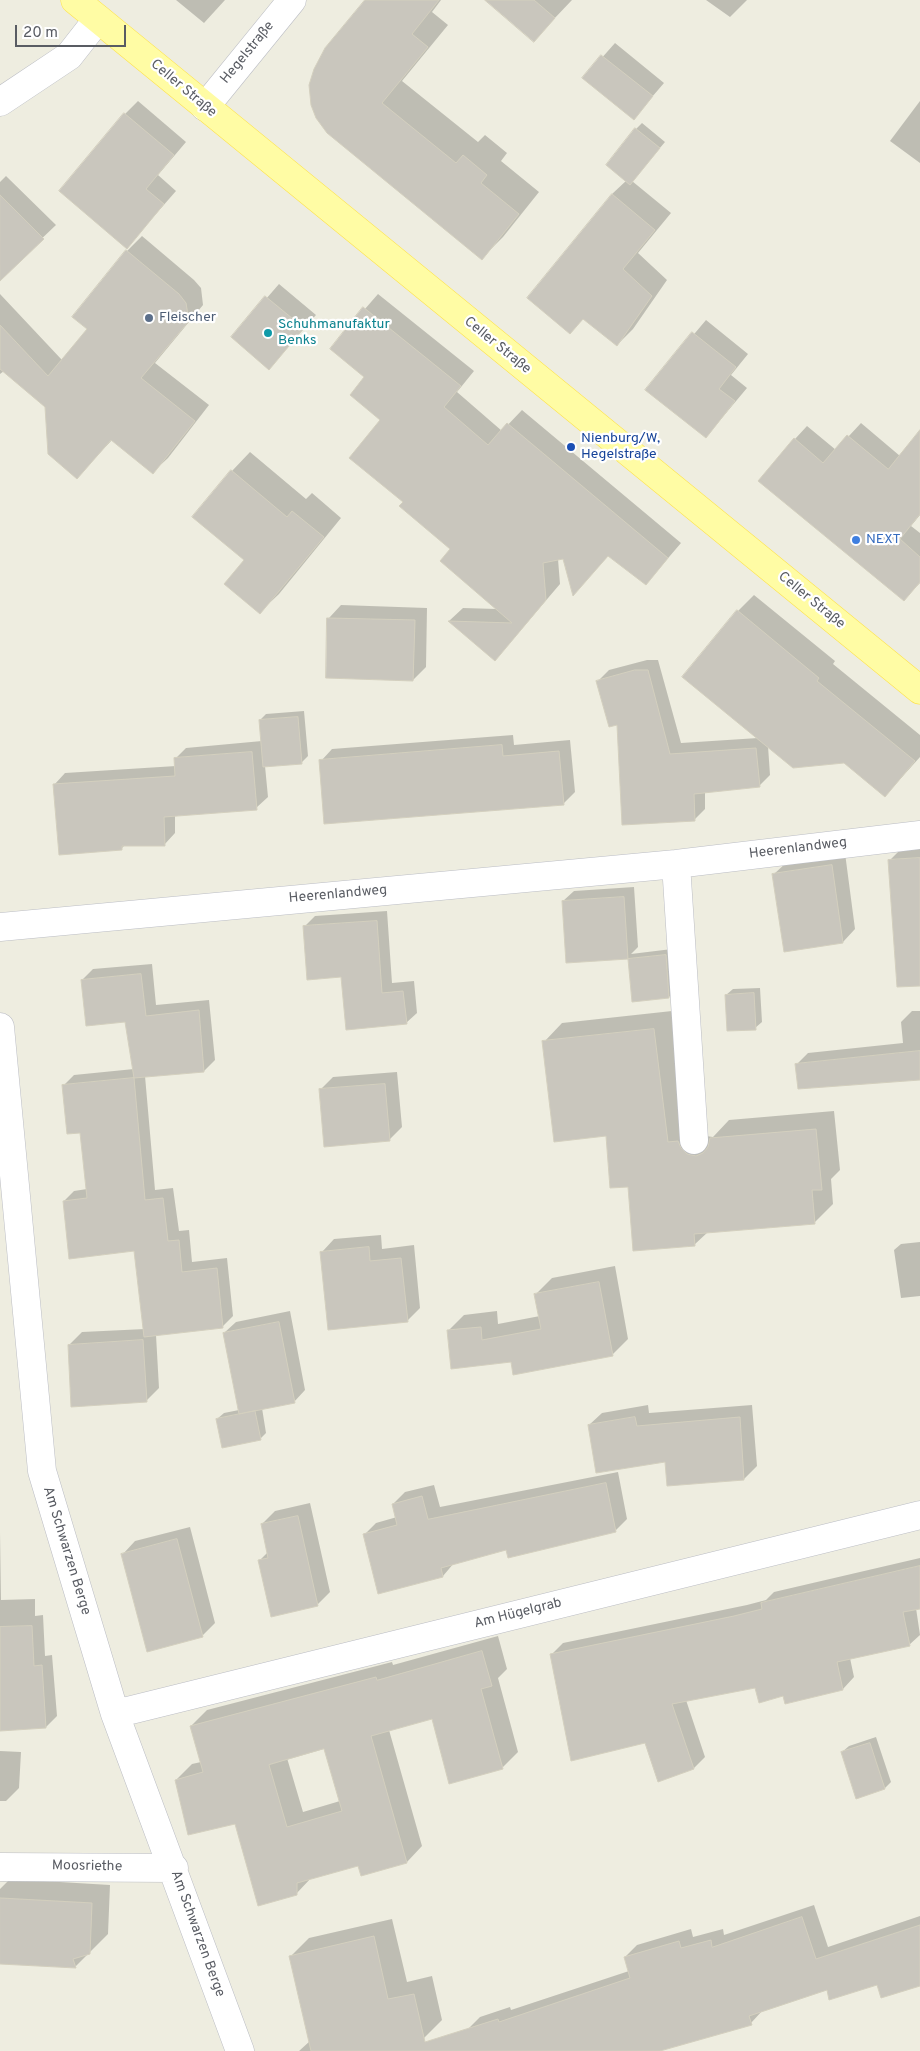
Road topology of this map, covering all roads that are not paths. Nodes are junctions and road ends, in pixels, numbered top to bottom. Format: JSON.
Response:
{"nodes":[{"id":1,"x":75,"y":0,"type":"edge"},
{"id":2,"x":292,"y":0,"type":"edge"},
{"id":3,"x":98,"y":19,"type":"junction"},
{"id":4,"x":0,"y":102,"type":"edge"},
{"id":5,"x":205,"y":107,"type":"junction"},
{"id":6,"x":920,"y":690,"type":"edge"},
{"id":7,"x":920,"y":835,"type":"edge"},
{"id":8,"x":676,"y":864,"type":"junction"},
{"id":9,"x":0,"y":927,"type":"edge"},
{"id":10,"x":0,"y":1027,"type":"edge"},
{"id":11,"x":694,"y":1140,"type":"dead end"},
{"id":12,"x":920,"y":1515,"type":"edge"},
{"id":13,"x":115,"y":1714,"type":"junction"},
{"id":14,"x":0,"y":1866,"type":"edge"},
{"id":15,"x":174,"y":1868,"type":"junction"},
{"id":16,"x":240,"y":2051,"type":"edge"}],
"edges":[{"from":1,"to":3,"type":"main road","name":"Celler Straße"},
{"from":2,"to":5,"type":"street","name":"Hegelstraße"},
{"from":3,"to":4,"type":"street"},
{"from":3,"to":5,"type":"main road","name":"Celler Straße"},
{"from":5,"to":6,"type":"main road","name":"Celler Straße"},
{"from":7,"to":8,"type":"street","name":"Heerenlandweg"},
{"from":8,"to":9,"type":"street","name":"Heerenlandweg"},
{"from":8,"to":11,"type":"street"},
{"from":10,"to":13,"type":"street","name":"Am Schwarzen Berge"},
{"from":12,"to":13,"type":"street","name":"Am Hügelgrab"},
{"from":13,"to":15,"type":"street","name":"Am Schwarzen Berge"},
{"from":14,"to":15,"type":"street","name":"Moosriethe"},
{"from":15,"to":16,"type":"street","name":"Am Schwarzen Berge"}]}
